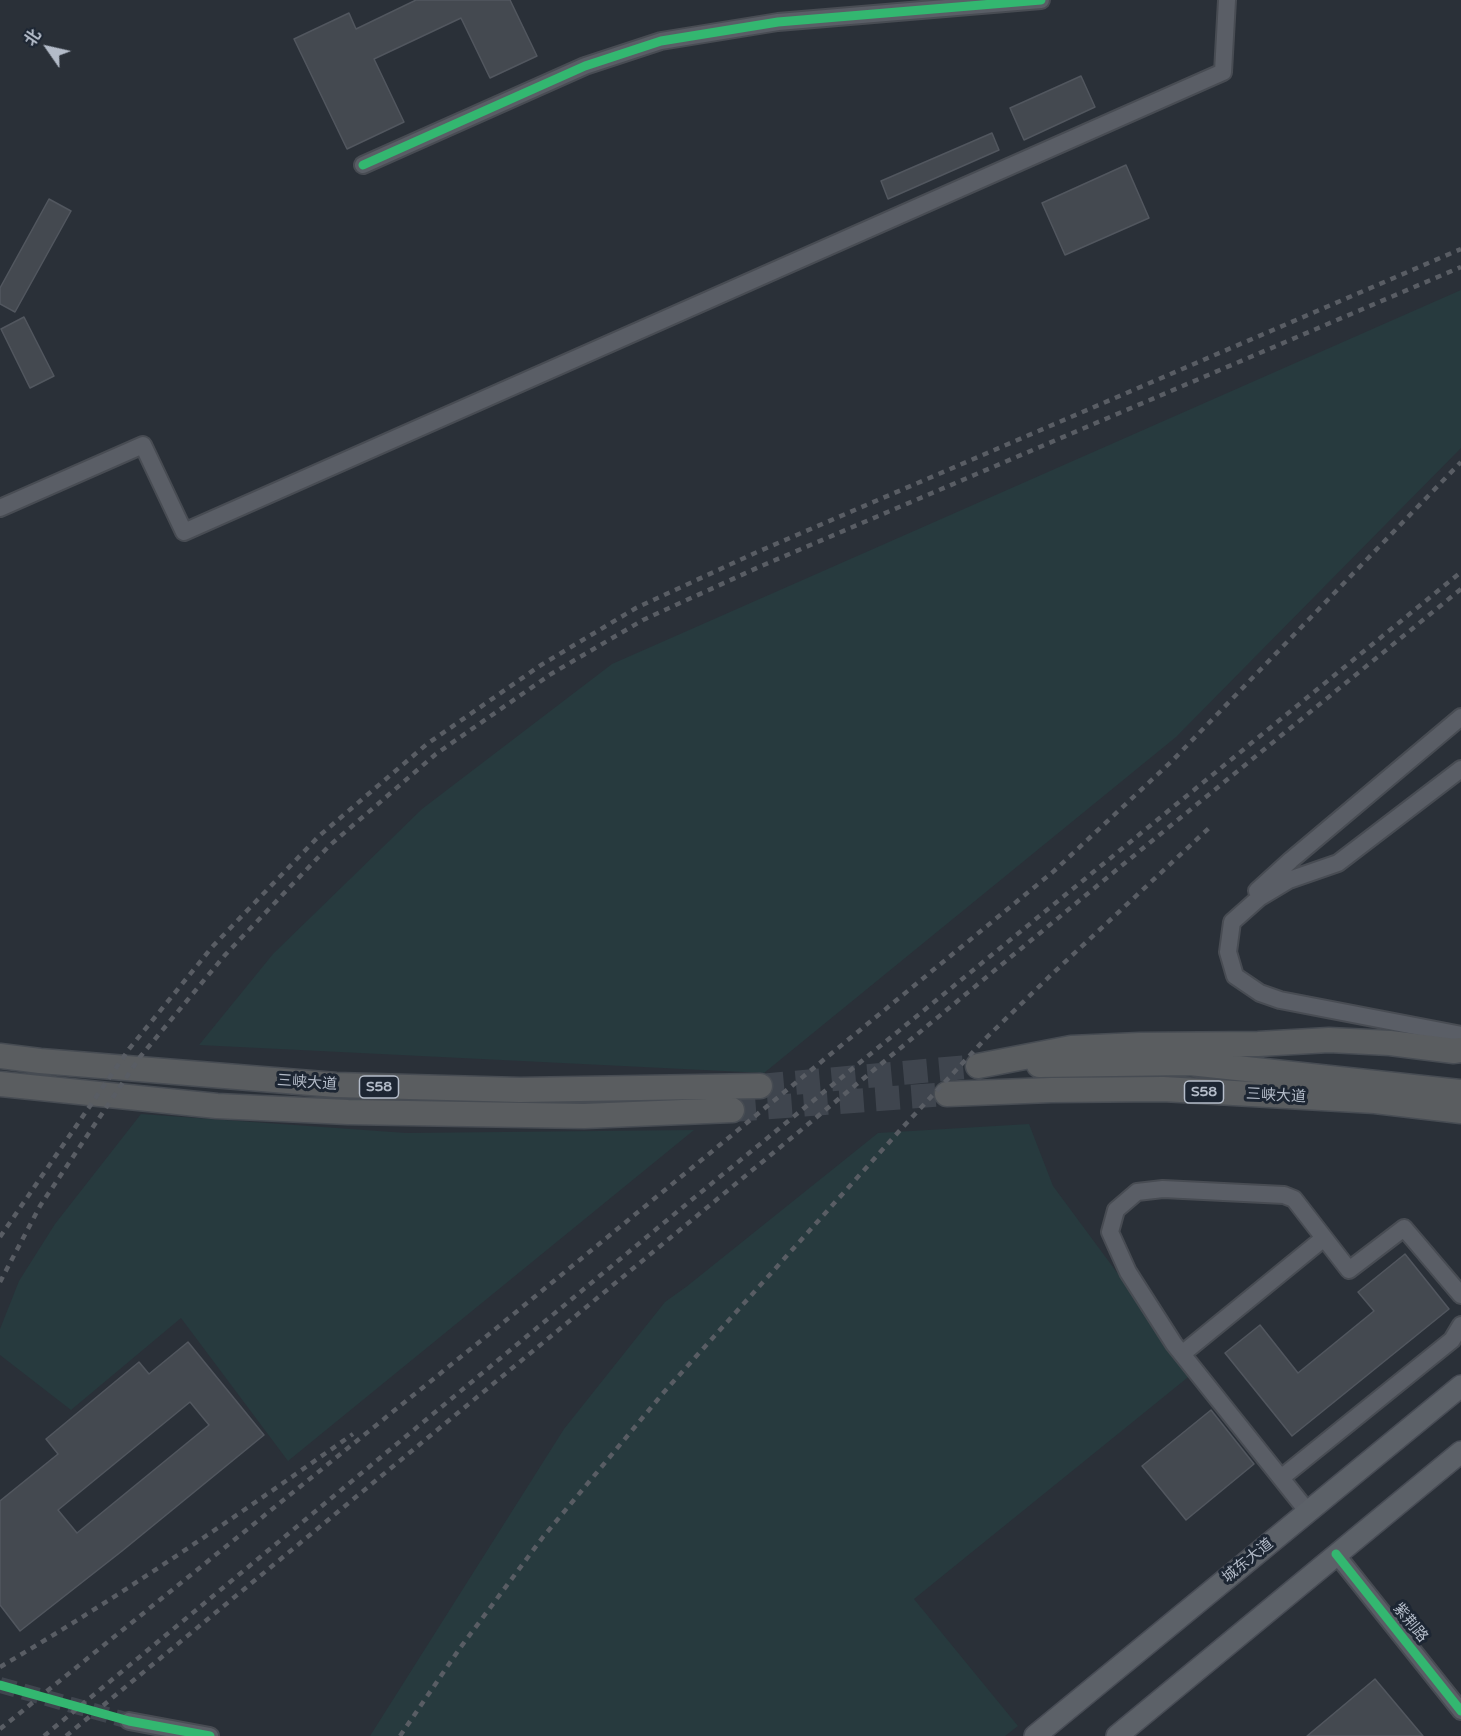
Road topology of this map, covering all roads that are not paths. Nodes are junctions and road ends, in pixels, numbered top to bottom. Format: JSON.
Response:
{"nodes":[{"id":1,"x":1041,"y":0,"type":"edge"},
{"id":2,"x":1227,"y":0,"type":"edge"},
{"id":3,"x":363,"y":165,"type":"dead end"},
{"id":4,"x":0,"y":508,"type":"edge"},
{"id":5,"x":1461,"y":717,"type":"edge"},
{"id":6,"x":1461,"y":769,"type":"edge"},
{"id":7,"x":1232,"y":922,"type":"junction"},
{"id":8,"x":1461,"y":1035,"type":"edge"},
{"id":9,"x":1461,"y":1050,"type":"edge"},
{"id":10,"x":0,"y":1056,"type":"edge"},
{"id":11,"x":0,"y":1084,"type":"edge"},
{"id":12,"x":760,"y":1086,"type":"tunnel mouth"},
{"id":13,"x":1461,"y":1092,"type":"edge"},
{"id":14,"x":947,"y":1094,"type":"tunnel mouth"},
{"id":15,"x":732,"y":1110,"type":"tunnel mouth"},
{"id":16,"x":1461,"y":1111,"type":"edge"},
{"id":17,"x":1324,"y":1238,"type":"junction"},
{"id":18,"x":1461,"y":1295,"type":"edge"},
{"id":19,"x":1461,"y":1324,"type":"edge"},
{"id":20,"x":1182,"y":1354,"type":"junction"},
{"id":21,"x":1461,"y":1386,"type":"edge"},
{"id":22,"x":1461,"y":1452,"type":"edge"},
{"id":23,"x":1281,"y":1478,"type":"junction"},
{"id":24,"x":1308,"y":1512,"type":"junction"},
{"id":25,"x":1336,"y":1554,"type":"junction"},
{"id":26,"x":1461,"y":1711,"type":"edge"},
{"id":27,"x":129,"y":1721,"type":"tunnel mouth"},
{"id":28,"x":210,"y":1736,"type":"edge"},
{"id":29,"x":1035,"y":1736,"type":"edge"},
{"id":30,"x":1117,"y":1736,"type":"edge"}],
"edges":[{"from":1,"to":3,"type":"street"},
{"from":2,"to":4,"type":"street"},
{"from":5,"to":7,"type":"street"},
{"from":6,"to":7,"type":"street"},
{"from":7,"to":8,"type":"street"},
{"from":9,"to":13,"type":"highway","name":"三峡大道","number":"S58"},
{"from":10,"to":12,"type":"highway","name":"三峡大道","number":"S58"},
{"from":11,"to":15,"type":"highway","name":"三峡大道","number":"S58"},
{"from":14,"to":16,"type":"highway","name":"三峡大道","number":"S58"},
{"from":17,"to":18,"type":"street"},
{"from":17,"to":20,"type":"street"},
{"from":17,"to":20,"type":"street"},
{"from":19,"to":23,"type":"street"},
{"from":20,"to":23,"type":"street"},
{"from":21,"to":24,"type":"main road","name":"城东大道"},
{"from":22,"to":25,"type":"main road"},
{"from":23,"to":24,"type":"street"},
{"from":24,"to":29,"type":"main road","name":"城东大道"},
{"from":25,"to":26,"type":"street","name":"紫荆路"},
{"from":25,"to":30,"type":"main road"},
{"from":27,"to":28,"type":"street"}]}
